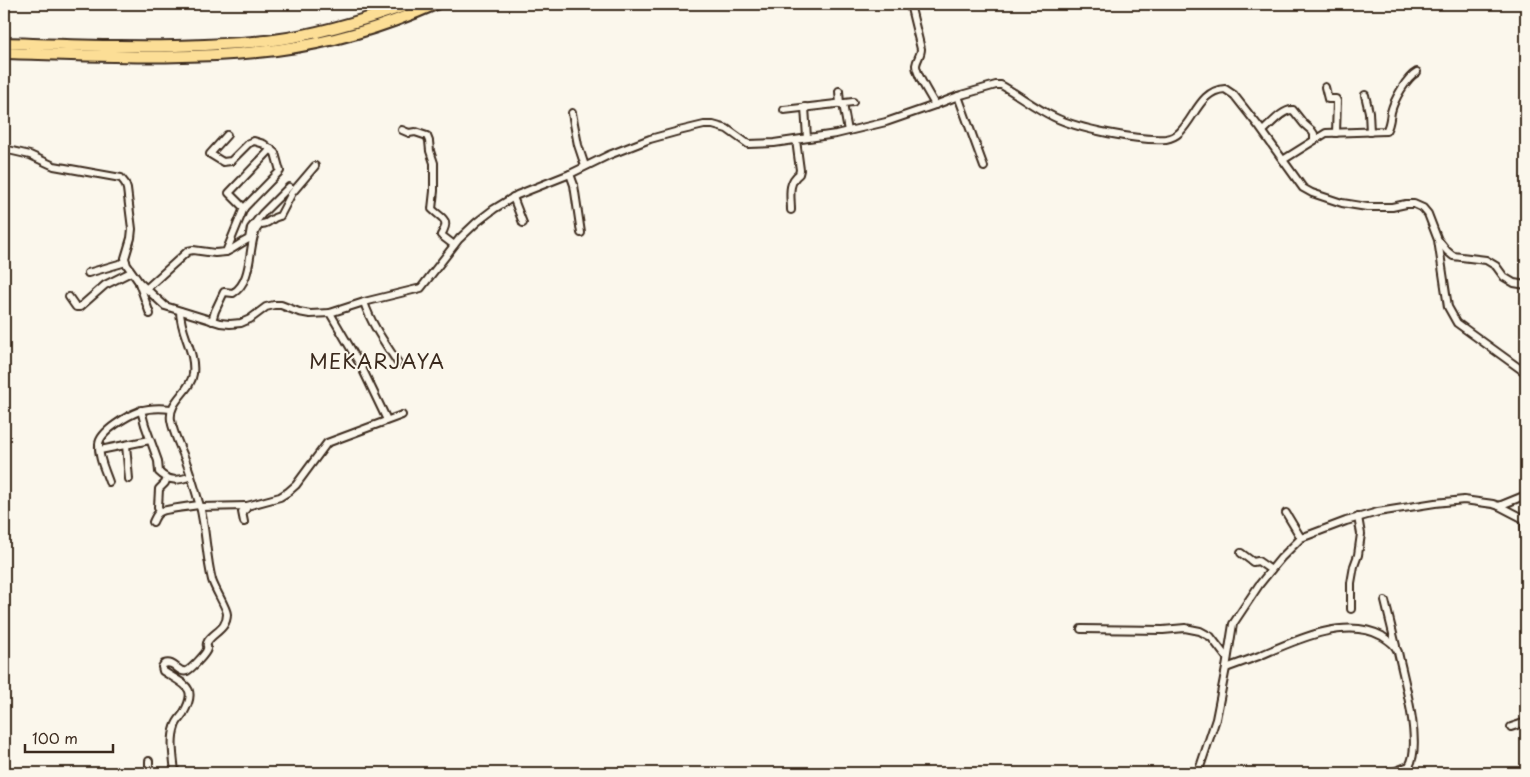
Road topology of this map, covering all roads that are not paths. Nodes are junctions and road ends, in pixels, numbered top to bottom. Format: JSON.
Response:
{"nodes":[{"id":1,"x":410,"y":4,"type":"edge"},
{"id":2,"x":436,"y":4,"type":"edge"},
{"id":3,"x":910,"y":4,"type":"edge"},
{"id":4,"x":4,"y":43,"type":"edge"},
{"id":5,"x":4,"y":53,"type":"edge"},
{"id":6,"x":1417,"y":72,"type":"dead end"},
{"id":7,"x":1325,"y":87,"type":"dead end"},
{"id":8,"x":839,"y":91,"type":"dead end"},
{"id":9,"x":1366,"y":95,"type":"dead end"},
{"id":10,"x":958,"y":96,"type":"junction"},
{"id":11,"x":854,"y":102,"type":"dead end"},
{"id":12,"x":842,"y":104,"type":"junction"},
{"id":13,"x":935,"y":105,"type":"junction"},
{"id":14,"x":805,"y":107,"type":"junction"},
{"id":15,"x":784,"y":110,"type":"dead end"},
{"id":16,"x":572,"y":113,"type":"dead end"},
{"id":17,"x":402,"y":130,"type":"dead end"},
{"id":18,"x":848,"y":131,"type":"junction"},
{"id":19,"x":1263,"y":131,"type":"junction"},
{"id":20,"x":1370,"y":132,"type":"junction"},
{"id":21,"x":1336,"y":133,"type":"junction"},
{"id":22,"x":227,"y":135,"type":"dead end"},
{"id":23,"x":807,"y":138,"type":"junction"},
{"id":24,"x":796,"y":140,"type":"junction"},
{"id":25,"x":1314,"y":140,"type":"junction"},
{"id":26,"x":4,"y":149,"type":"edge"},
{"id":27,"x":271,"y":149,"type":"junction"},
{"id":28,"x":1283,"y":160,"type":"junction"},
{"id":29,"x":315,"y":166,"type":"dead end"},
{"id":30,"x":585,"y":166,"type":"junction"},
{"id":31,"x":984,"y":167,"type":"dead end"},
{"id":32,"x":570,"y":174,"type":"junction"},
{"id":33,"x":289,"y":187,"type":"dead end"},
{"id":34,"x":513,"y":197,"type":"junction"},
{"id":35,"x":244,"y":208,"type":"junction"},
{"id":36,"x":791,"y":210,"type":"dead end"},
{"id":37,"x":523,"y":223,"type":"dead end"},
{"id":38,"x":581,"y":233,"type":"dead end"},
{"id":39,"x":1438,"y":240,"type":"junction"},
{"id":40,"x":454,"y":245,"type":"junction"},
{"id":41,"x":226,"y":252,"type":"junction"},
{"id":42,"x":126,"y":262,"type":"junction"},
{"id":43,"x":131,"y":272,"type":"junction"},
{"id":44,"x":88,"y":273,"type":"dead end"},
{"id":45,"x":139,"y":282,"type":"junction"},
{"id":46,"x":1526,"y":285,"type":"edge"},
{"id":47,"x":146,"y":289,"type":"junction"},
{"id":48,"x":68,"y":297,"type":"dead end"},
{"id":49,"x":364,"y":302,"type":"junction"},
{"id":50,"x":180,"y":311,"type":"junction"},
{"id":51,"x":330,"y":313,"type":"junction"},
{"id":52,"x":150,"y":314,"type":"dead end"},
{"id":53,"x":212,"y":321,"type":"junction"},
{"id":54,"x":398,"y":363,"type":"dead end"},
{"id":55,"x":1526,"y":373,"type":"edge"},
{"id":56,"x":171,"y":409,"type":"junction"},
{"id":57,"x":141,"y":410,"type":"junction"},
{"id":58,"x":402,"y":415,"type":"dead end"},
{"id":59,"x":387,"y":420,"type":"junction"},
{"id":60,"x":150,"y":440,"type":"junction"},
{"id":61,"x":126,"y":445,"type":"junction"},
{"id":62,"x":100,"y":450,"type":"junction"},
{"id":63,"x":191,"y":476,"type":"junction"},
{"id":64,"x":167,"y":478,"type":"junction"},
{"id":65,"x":129,"y":479,"type":"dead end"},
{"id":66,"x":109,"y":482,"type":"dead end"},
{"id":67,"x":1526,"y":495,"type":"edge"},
{"id":68,"x":200,"y":506,"type":"junction"},
{"id":69,"x":248,"y":506,"type":"junction"},
{"id":70,"x":1499,"y":506,"type":"junction"},
{"id":71,"x":160,"y":512,"type":"junction"},
{"id":72,"x":1286,"y":513,"type":"dead end"},
{"id":73,"x":1358,"y":517,"type":"junction"},
{"id":74,"x":1525,"y":519,"type":"edge"},
{"id":75,"x":153,"y":522,"type":"dead end"},
{"id":76,"x":244,"y":522,"type":"dead end"},
{"id":77,"x":1302,"y":538,"type":"junction"},
{"id":78,"x":1526,"y":542,"type":"edge"},
{"id":79,"x":1241,"y":553,"type":"dead end"},
{"id":80,"x":1271,"y":570,"type":"junction"},
{"id":81,"x":1385,"y":601,"type":"dead end"},
{"id":82,"x":1351,"y":609,"type":"dead end"},
{"id":83,"x":1081,"y":629,"type":"dead end"},
{"id":84,"x":1396,"y":646,"type":"junction"},
{"id":85,"x":1227,"y":658,"type":"junction"},
{"id":86,"x":1226,"y":668,"type":"junction"},
{"id":87,"x":1526,"y":722,"type":"edge"},
{"id":88,"x":1511,"y":727,"type":"dead end"},
{"id":89,"x":149,"y":761,"type":"dead end"},
{"id":90,"x":150,"y":773,"type":"edge"},
{"id":91,"x":175,"y":773,"type":"edge"},
{"id":92,"x":1198,"y":773,"type":"edge"},
{"id":93,"x":1391,"y":773,"type":"edge"}],
"edges":[{"from":1,"to":4,"type":"highway"},
{"from":2,"to":5,"type":"highway"},
{"from":3,"to":13,"type":"street"},
{"from":6,"to":20,"type":"street"},
{"from":7,"to":21,"type":"street"},
{"from":8,"to":12,"type":"street"},
{"from":9,"to":20,"type":"street"},
{"from":10,"to":13,"type":"street"},
{"from":10,"to":19,"type":"street"},
{"from":10,"to":31,"type":"street"},
{"from":11,"to":12,"type":"street"},
{"from":12,"to":14,"type":"street"},
{"from":12,"to":18,"type":"street"},
{"from":13,"to":18,"type":"street"},
{"from":14,"to":15,"type":"street"},
{"from":14,"to":23,"type":"street"},
{"from":16,"to":30,"type":"street"},
{"from":17,"to":40,"type":"street"},
{"from":18,"to":23,"type":"street"},
{"from":19,"to":25,"type":"street"},
{"from":19,"to":28,"type":"street"},
{"from":20,"to":21,"type":"street"},
{"from":21,"to":25,"type":"street"},
{"from":22,"to":27,"type":"street"},
{"from":23,"to":24,"type":"street"},
{"from":24,"to":30,"type":"street"},
{"from":24,"to":36,"type":"street"},
{"from":25,"to":28,"type":"street"},
{"from":26,"to":42,"type":"street"},
{"from":27,"to":35,"type":"street"},
{"from":27,"to":35,"type":"street"},
{"from":28,"to":39,"type":"street"},
{"from":29,"to":53,"type":"street"},
{"from":30,"to":32,"type":"street"},
{"from":32,"to":34,"type":"street"},
{"from":32,"to":38,"type":"street"},
{"from":33,"to":41,"type":"street"},
{"from":34,"to":37,"type":"street"},
{"from":34,"to":40,"type":"street"},
{"from":35,"to":41,"type":"street"},
{"from":39,"to":46,"type":"street"},
{"from":39,"to":55,"type":"street"},
{"from":40,"to":49,"type":"street"},
{"from":41,"to":47,"type":"street"},
{"from":42,"to":43,"type":"street"},
{"from":42,"to":44,"type":"street"},
{"from":43,"to":45,"type":"street"},
{"from":43,"to":48,"type":"street"},
{"from":45,"to":47,"type":"street"},
{"from":45,"to":52,"type":"street"},
{"from":47,"to":50,"type":"street"},
{"from":49,"to":51,"type":"street"},
{"from":49,"to":54,"type":"street"},
{"from":50,"to":53,"type":"street"},
{"from":50,"to":56,"type":"street"},
{"from":51,"to":53,"type":"street"},
{"from":51,"to":59,"type":"street"},
{"from":56,"to":57,"type":"street"},
{"from":56,"to":63,"type":"street"},
{"from":57,"to":60,"type":"street"},
{"from":57,"to":62,"type":"street"},
{"from":58,"to":59,"type":"street"},
{"from":59,"to":69,"type":"street"},
{"from":60,"to":61,"type":"street"},
{"from":60,"to":64,"type":"street"},
{"from":61,"to":62,"type":"street"},
{"from":61,"to":65,"type":"street"},
{"from":62,"to":66,"type":"street"},
{"from":63,"to":64,"type":"street"},
{"from":63,"to":68,"type":"street"},
{"from":64,"to":71,"type":"street"},
{"from":67,"to":70,"type":"street"},
{"from":68,"to":69,"type":"street"},
{"from":68,"to":71,"type":"street"},
{"from":68,"to":91,"type":"street"},
{"from":69,"to":76,"type":"street"},
{"from":70,"to":73,"type":"street"},
{"from":70,"to":74,"type":"street"},
{"from":71,"to":75,"type":"street"},
{"from":72,"to":77,"type":"street"},
{"from":73,"to":77,"type":"street"},
{"from":73,"to":82,"type":"street"},
{"from":74,"to":78,"type":"street"},
{"from":77,"to":80,"type":"street"},
{"from":79,"to":80,"type":"street"},
{"from":80,"to":85,"type":"street"},
{"from":81,"to":84,"type":"street"},
{"from":83,"to":85,"type":"street"},
{"from":84,"to":86,"type":"street"},
{"from":84,"to":93,"type":"street"},
{"from":85,"to":86,"type":"street"},
{"from":86,"to":92,"type":"street"},
{"from":87,"to":88,"type":"street"},
{"from":89,"to":90,"type":"street"}]}
